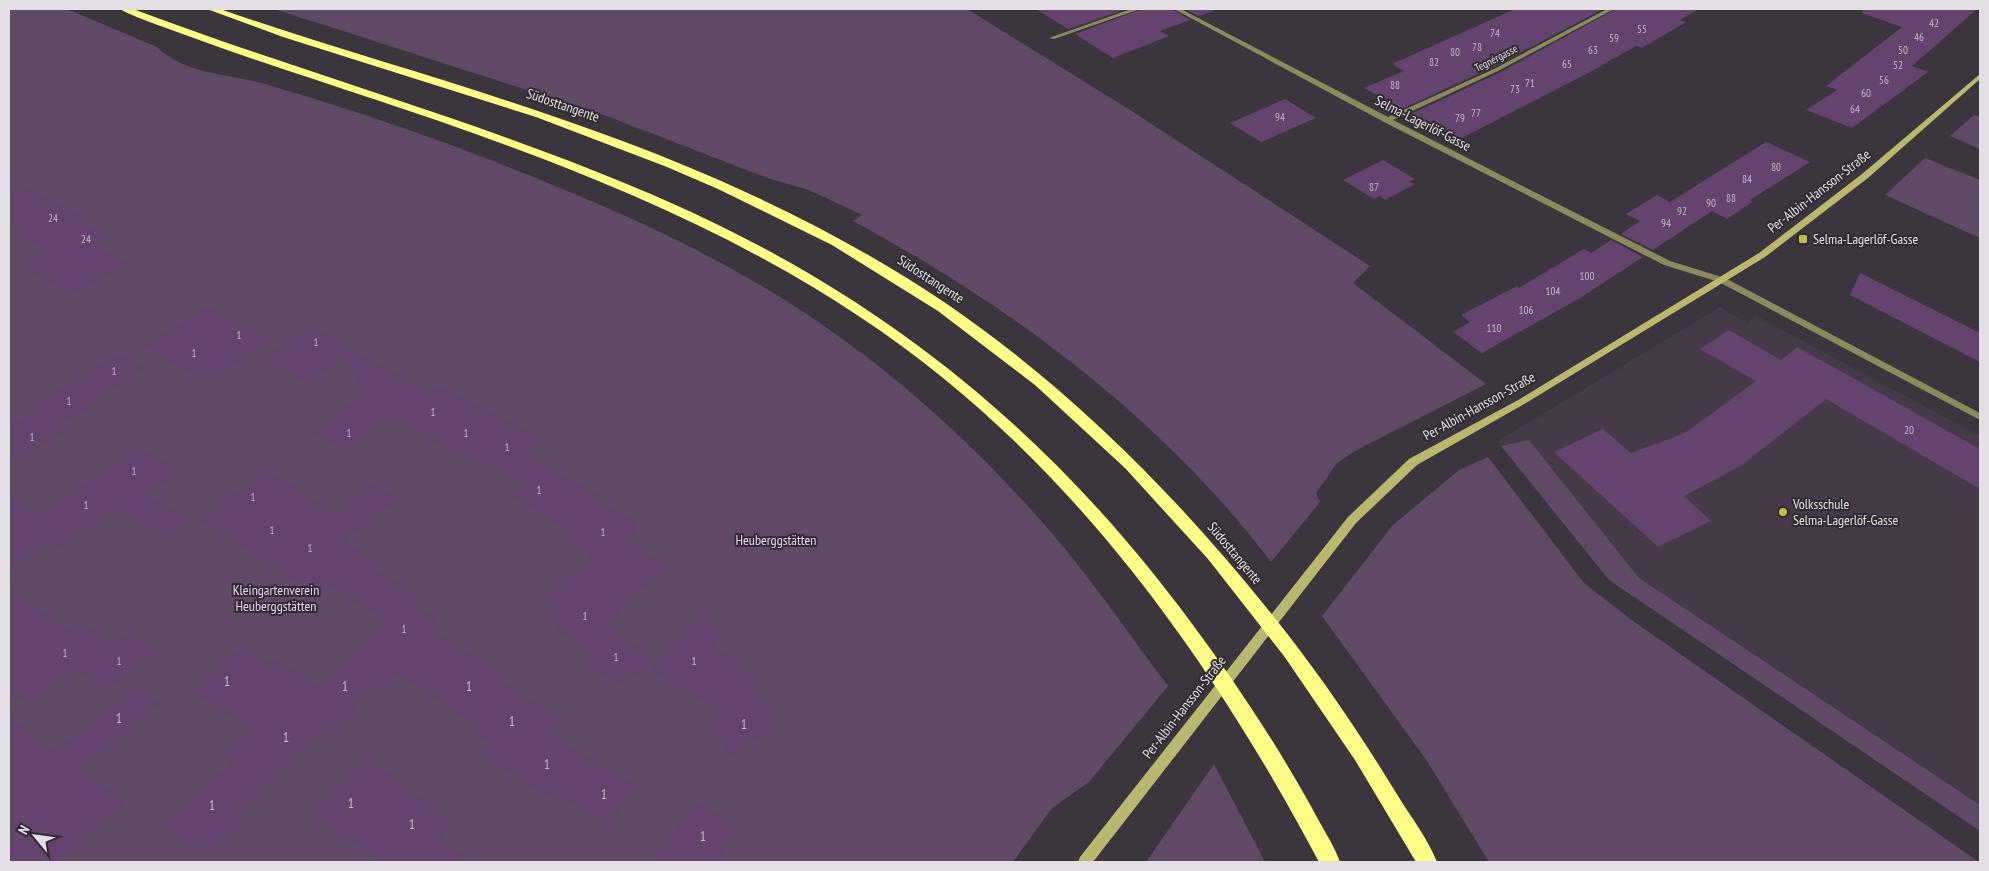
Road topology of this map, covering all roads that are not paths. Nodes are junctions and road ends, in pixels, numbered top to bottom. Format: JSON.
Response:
{"nodes":[{"id":1,"x":125,"y":9,"type":"edge"},
{"id":2,"x":212,"y":9,"type":"edge"},
{"id":3,"x":1137,"y":9,"type":"edge"},
{"id":4,"x":1177,"y":9,"type":"edge"},
{"id":5,"x":1611,"y":9,"type":"edge"},
{"id":6,"x":1052,"y":38,"type":"dead end"},
{"id":7,"x":1980,"y":76,"type":"edge"},
{"id":8,"x":1388,"y":120,"type":"junction"},
{"id":9,"x":1722,"y":280,"type":"junction"},
{"id":10,"x":1980,"y":416,"type":"edge"},
{"id":11,"x":1085,"y":862,"type":"edge"},
{"id":12,"x":1330,"y":862,"type":"edge"},
{"id":13,"x":1427,"y":862,"type":"edge"}],
"edges":[{"from":1,"to":12,"type":"highway"},
{"from":2,"to":13,"type":"highway","name":"Südosttangente"},
{"from":3,"to":6,"type":"street"},
{"from":4,"to":8,"type":"street","name":"Selma-Lagerlöf-Gasse"},
{"from":5,"to":8,"type":"street","name":"Tegnérgasse"},
{"from":7,"to":9,"type":"street","name":"Per-Albin-Hansson-Straße"},
{"from":8,"to":9,"type":"street","name":"Selma-Lagerlöf-Gasse"},
{"from":9,"to":10,"type":"street","name":"Selma-Lagerlöf-Gasse"},
{"from":9,"to":11,"type":"street","name":"Per-Albin-Hansson-Straße"}]}
